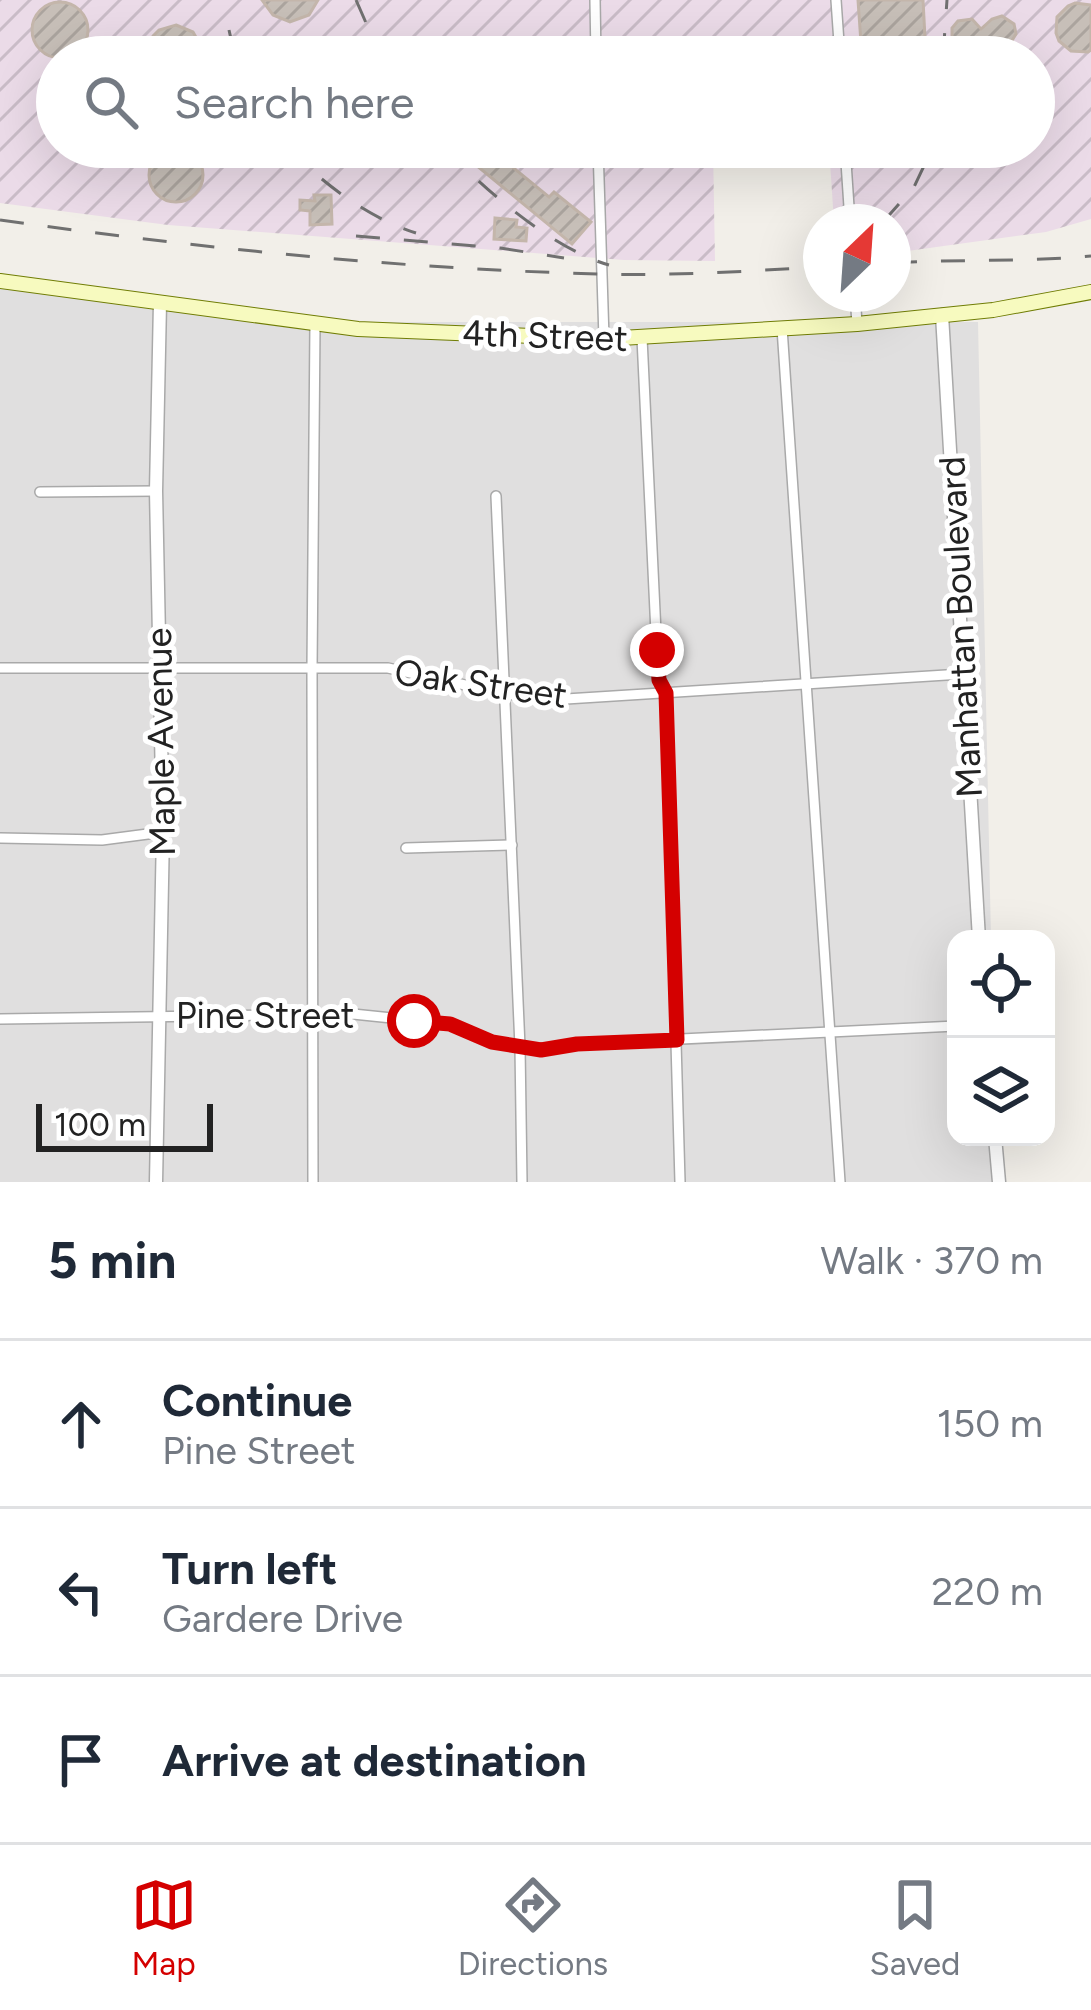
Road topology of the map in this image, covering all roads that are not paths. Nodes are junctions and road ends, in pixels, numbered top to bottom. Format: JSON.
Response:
{"nodes":[{"id":1,"x":595,"y":0,"type":"edge"},
{"id":2,"x":836,"y":0,"type":"edge"},
{"id":3,"x":596,"y":36,"type":"edge"},
{"id":4,"x":838,"y":36,"type":"edge"},
{"id":5,"x":599,"y":168,"type":"edge"},
{"id":6,"x":846,"y":168,"type":"edge"},
{"id":7,"x":849,"y":204,"type":"edge"},
{"id":8,"x":0,"y":281,"type":"edge"},
{"id":9,"x":1091,"y":292,"type":"edge"},
{"id":10,"x":160,"y":303,"type":"junction"},
{"id":11,"x":856,"y":312,"type":"edge"},
{"id":12,"x":942,"y":315,"type":"junction"},
{"id":13,"x":315,"y":324,"type":"junction"},
{"id":14,"x":857,"y":324,"type":"junction"},
{"id":15,"x":782,"y":328,"type":"junction"},
{"id":16,"x":642,"y":338,"type":"junction"},
{"id":17,"x":604,"y":339,"type":"junction"},
{"id":18,"x":156,"y":491,"type":"junction"},
{"id":19,"x":40,"y":492,"type":"dead end"},
{"id":20,"x":496,"y":496,"type":"dead end"},
{"id":21,"x":0,"y":668,"type":"edge"},
{"id":22,"x":160,"y":669,"type":"junction"},
{"id":23,"x":312,"y":669,"type":"junction"},
{"id":24,"x":962,"y":674,"type":"junction"},
{"id":25,"x":808,"y":685,"type":"junction"},
{"id":26,"x":666,"y":693,"type":"junction"},
{"id":27,"x":506,"y":694,"type":"junction"},
{"id":28,"x":163,"y":832,"type":"junction"},
{"id":29,"x":0,"y":838,"type":"edge"},
{"id":30,"x":512,"y":845,"type":"junction"},
{"id":31,"x":406,"y":848,"type":"dead end"},
{"id":32,"x":978,"y":930,"type":"edge"},
{"id":33,"x":158,"y":1015,"type":"junction"},
{"id":34,"x":314,"y":1015,"type":"junction"},
{"id":35,"x":0,"y":1018,"type":"edge"},
{"id":36,"x":947,"y":1027,"type":"edge"},
{"id":37,"x":829,"y":1034,"type":"junction"},
{"id":38,"x":677,"y":1040,"type":"junction"},
{"id":39,"x":520,"y":1047,"type":"junction"},
{"id":40,"x":995,"y":1146,"type":"edge"},
{"id":41,"x":156,"y":1182,"type":"edge"},
{"id":42,"x":314,"y":1182,"type":"edge"},
{"id":43,"x":522,"y":1182,"type":"edge"},
{"id":44,"x":680,"y":1182,"type":"edge"},
{"id":45,"x":840,"y":1182,"type":"edge"},
{"id":46,"x":999,"y":1182,"type":"edge"}],
"edges":[{"from":1,"to":3,"type":"street"},
{"from":2,"to":4,"type":"street"},
{"from":5,"to":17,"type":"street"},
{"from":6,"to":7,"type":"street"},
{"from":8,"to":10,"type":"main road","name":"4th Street"},
{"from":9,"to":12,"type":"main road","name":"4th Street"},
{"from":10,"to":13,"type":"main road","name":"4th Street"},
{"from":10,"to":18,"type":"street","name":"Maple Avenue"},
{"from":11,"to":14,"type":"street"},
{"from":12,"to":14,"type":"main road","name":"4th Street"},
{"from":12,"to":24,"type":"street","name":"Manhattan Boulevard"},
{"from":13,"to":17,"type":"main road","name":"4th Street"},
{"from":13,"to":23,"type":"street"},
{"from":14,"to":15,"type":"main road","name":"4th Street"},
{"from":15,"to":16,"type":"main road","name":"4th Street"},
{"from":15,"to":25,"type":"street"},
{"from":16,"to":17,"type":"main road","name":"4th Street"},
{"from":16,"to":26,"type":"street"},
{"from":18,"to":19,"type":"street"},
{"from":18,"to":22,"type":"street","name":"Maple Avenue"},
{"from":20,"to":27,"type":"street"},
{"from":21,"to":22,"type":"street","name":"Oak Street"},
{"from":22,"to":23,"type":"street","name":"Oak Street"},
{"from":22,"to":28,"type":"street","name":"Maple Avenue"},
{"from":23,"to":27,"type":"street","name":"Oak Street"},
{"from":23,"to":34,"type":"street"},
{"from":24,"to":25,"type":"street","name":"Oak Street"},
{"from":24,"to":32,"type":"street","name":"Manhattan Boulevard"},
{"from":25,"to":26,"type":"street","name":"Oak Street"},
{"from":25,"to":37,"type":"street"},
{"from":26,"to":27,"type":"street","name":"Oak Street"},
{"from":26,"to":38,"type":"street"},
{"from":27,"to":30,"type":"street"},
{"from":28,"to":29,"type":"street"},
{"from":28,"to":33,"type":"street","name":"Maple Avenue"},
{"from":30,"to":31,"type":"street"},
{"from":30,"to":39,"type":"street"},
{"from":33,"to":34,"type":"street","name":"Pine Street"},
{"from":33,"to":35,"type":"street","name":"Pine Street"},
{"from":33,"to":41,"type":"street","name":"Maple Avenue"},
{"from":34,"to":39,"type":"street","name":"Pine Street"},
{"from":34,"to":42,"type":"street"},
{"from":36,"to":37,"type":"street","name":"Pine Street"},
{"from":37,"to":38,"type":"street","name":"Pine Street"},
{"from":37,"to":45,"type":"street"},
{"from":38,"to":39,"type":"street","name":"Pine Street"},
{"from":38,"to":44,"type":"street"},
{"from":39,"to":43,"type":"street"},
{"from":40,"to":46,"type":"street"}]}
